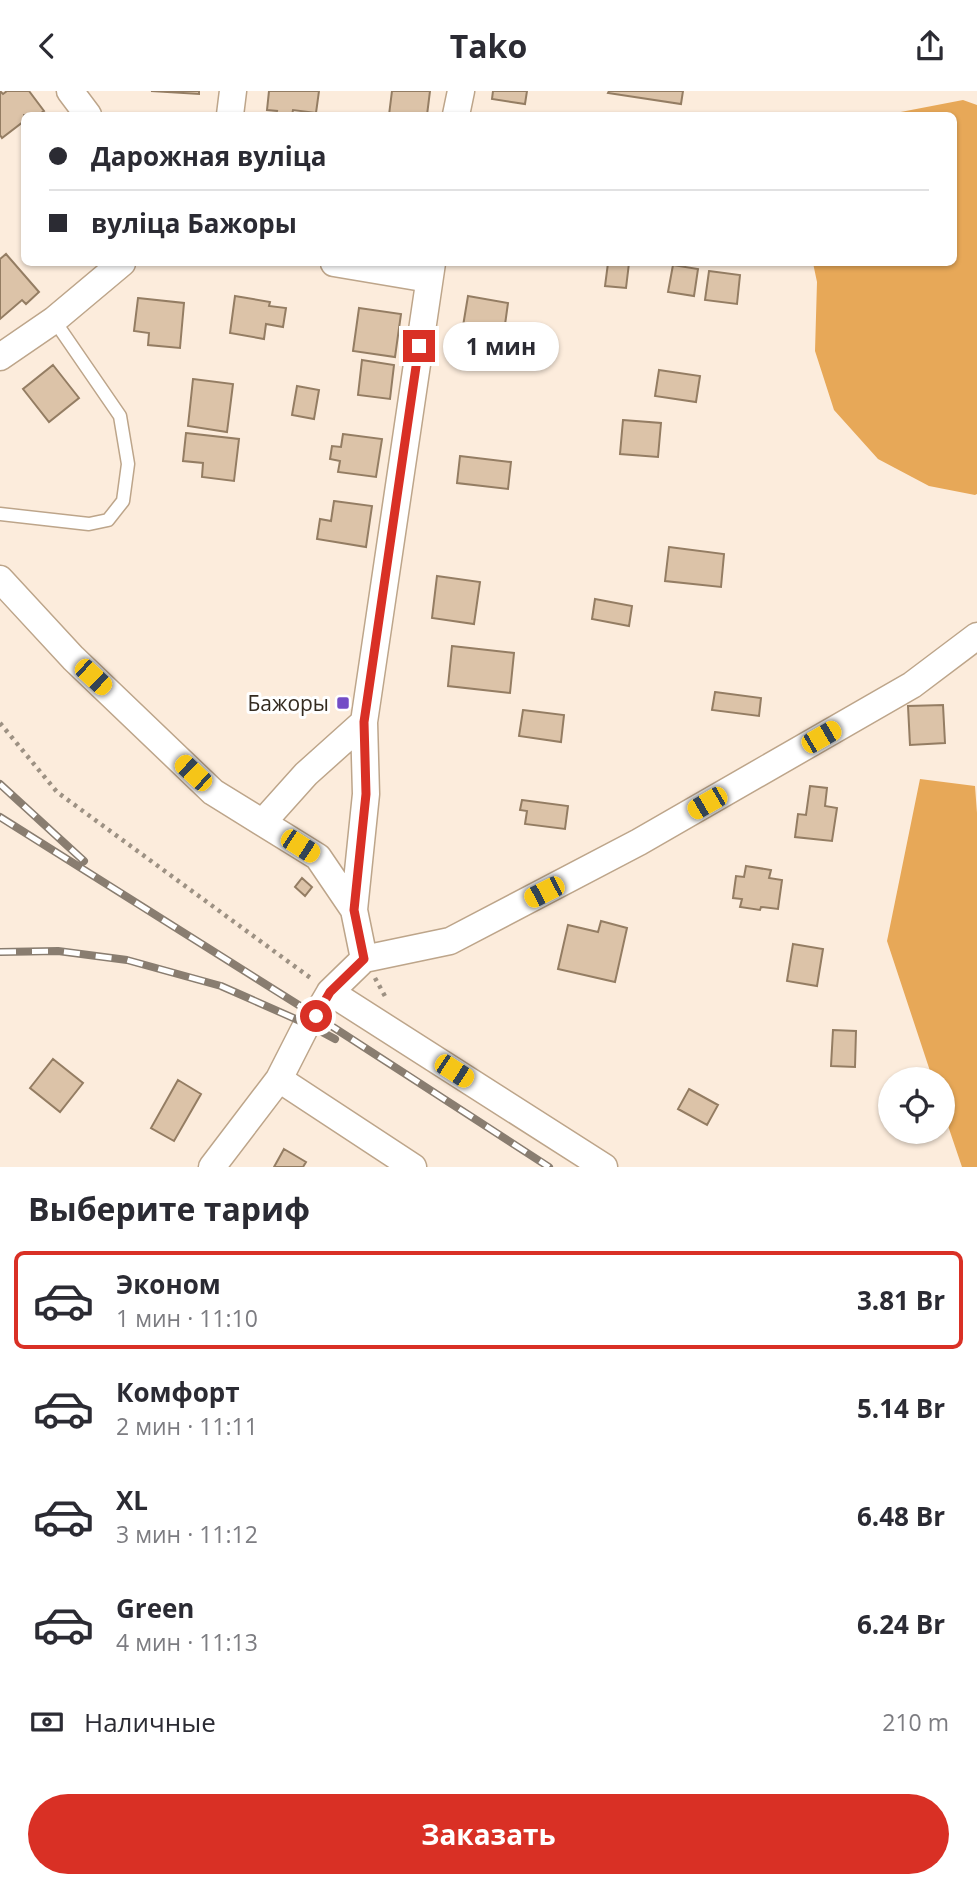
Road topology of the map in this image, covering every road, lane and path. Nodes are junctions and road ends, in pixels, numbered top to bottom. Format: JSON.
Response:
{"nodes":[{"id":1,"x":70,"y":91,"type":"edge"},
{"id":2,"x":233,"y":91,"type":"edge"},
{"id":3,"x":461,"y":91,"type":"edge"},
{"id":4,"x":86,"y":112,"type":"edge"},
{"id":5,"x":230,"y":112,"type":"edge"},
{"id":6,"x":457,"y":112,"type":"edge"},
{"id":7,"x":118,"y":266,"type":"edge"},
{"id":8,"x":370,"y":266,"type":"edge"},
{"id":9,"x":430,"y":271,"type":"edge"},
{"id":10,"x":54,"y":320,"type":"junction"},
{"id":11,"x":0,"y":357,"type":"edge"},
{"id":12,"x":0,"y":515,"type":"edge"},
{"id":13,"x":0,"y":579,"type":"edge"},
{"id":14,"x":977,"y":637,"type":"edge"},
{"id":15,"x":364,"y":722,"type":"junction"},
{"id":16,"x":0,"y":723,"type":"edge"},
{"id":17,"x":263,"y":823,"type":"junction"},
{"id":18,"x":354,"y":910,"type":"junction"},
{"id":19,"x":364,"y":959,"type":"junction"},
{"id":20,"x":330,"y":992,"type":"junction"},
{"id":21,"x":279,"y":1079,"type":"junction"},
{"id":22,"x":212,"y":1167,"type":"edge"},
{"id":23,"x":413,"y":1167,"type":"edge"},
{"id":24,"x":604,"y":1167,"type":"edge"}],
"edges":[{"from":1,"to":4,"type":"street"},
{"from":2,"to":5,"type":"street"},
{"from":3,"to":6,"type":"street"},
{"from":7,"to":10,"type":"street"},
{"from":8,"to":9,"type":"street"},
{"from":9,"to":15,"type":"street"},
{"from":10,"to":11,"type":"street"},
{"from":10,"to":12,"type":"lane"},
{"from":13,"to":17,"type":"street"},
{"from":14,"to":19,"type":"street"},
{"from":15,"to":17,"type":"street"},
{"from":15,"to":18,"type":"street"},
{"from":16,"to":20,"type":"path"},
{"from":17,"to":18,"type":"street"},
{"from":18,"to":19,"type":"street"},
{"from":19,"to":20,"type":"street"},
{"from":20,"to":21,"type":"street"},
{"from":20,"to":24,"type":"street"},
{"from":21,"to":22,"type":"street"},
{"from":21,"to":23,"type":"street"}]}
